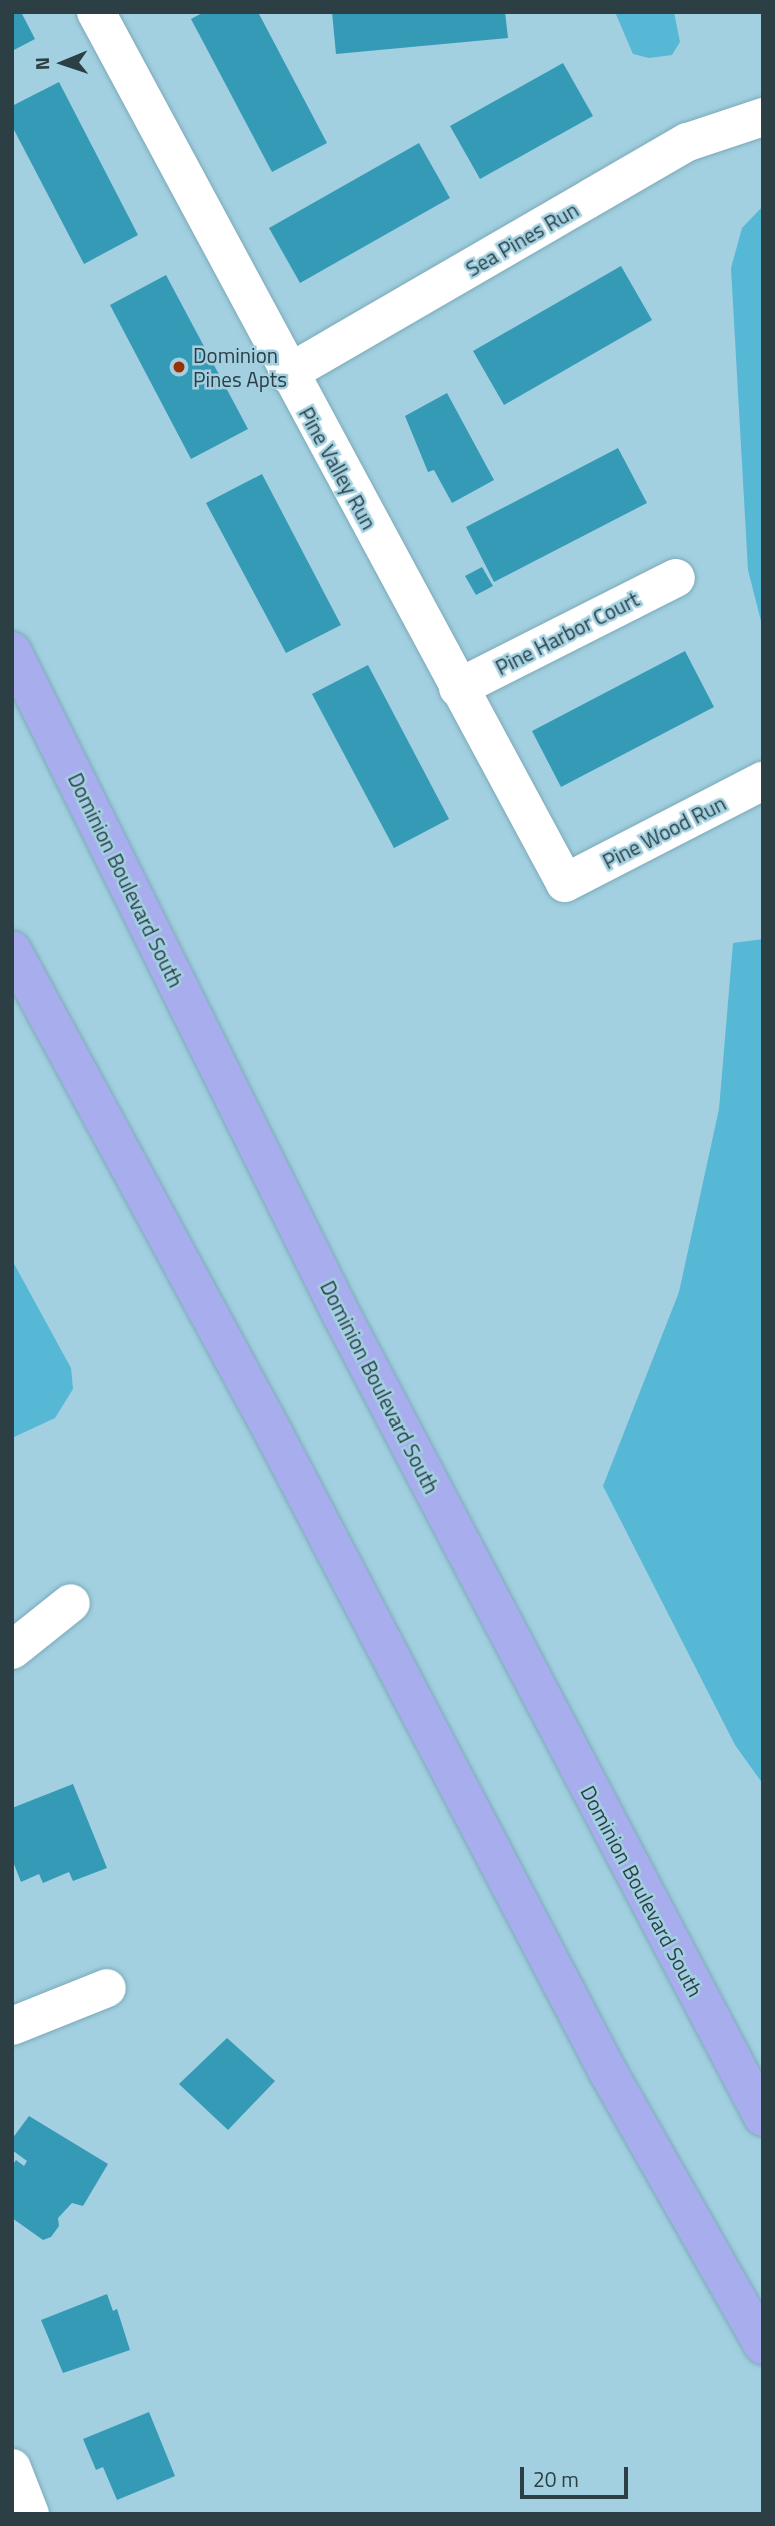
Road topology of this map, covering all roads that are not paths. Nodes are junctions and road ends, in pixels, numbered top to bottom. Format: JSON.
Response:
{"nodes":[{"id":1,"x":96,"y":12,"type":"edge"},
{"id":2,"x":763,"y":117,"type":"edge"},
{"id":3,"x":287,"y":374,"type":"junction"},
{"id":4,"x":676,"y":578,"type":"dead end"},
{"id":5,"x":12,"y":651,"type":"edge"},
{"id":6,"x":458,"y":688,"type":"junction"},
{"id":7,"x":763,"y":781,"type":"edge"},
{"id":8,"x":565,"y":883,"type":"joint"},
{"id":9,"x":12,"y":950,"type":"edge"},
{"id":10,"x":71,"y":1604,"type":"dead end"},
{"id":11,"x":12,"y":1650,"type":"edge"},
{"id":12,"x":107,"y":1988,"type":"dead end"},
{"id":13,"x":12,"y":2026,"type":"edge"},
{"id":14,"x":763,"y":2117,"type":"edge"},
{"id":15,"x":763,"y":2345,"type":"edge"},
{"id":16,"x":12,"y":2469,"type":"edge"},
{"id":17,"x":30,"y":2514,"type":"edge"}],
"edges":[{"from":1,"to":3,"type":"street","name":"Pine Valley Run"},
{"from":2,"to":3,"type":"street","name":"Sea Pines Run"},
{"from":3,"to":6,"type":"street","name":"Pine Valley Run"},
{"from":4,"to":6,"type":"street","name":"Pine Harbor Court"},
{"from":5,"to":14,"type":"highway","name":"Dominion Boulevard South"},
{"from":6,"to":8,"type":"street","name":"Pine Valley Run"},
{"from":7,"to":8,"type":"street","name":"Pine Wood Run"},
{"from":9,"to":15,"type":"highway"},
{"from":10,"to":11,"type":"street"},
{"from":12,"to":13,"type":"street"},
{"from":16,"to":17,"type":"street"}]}
